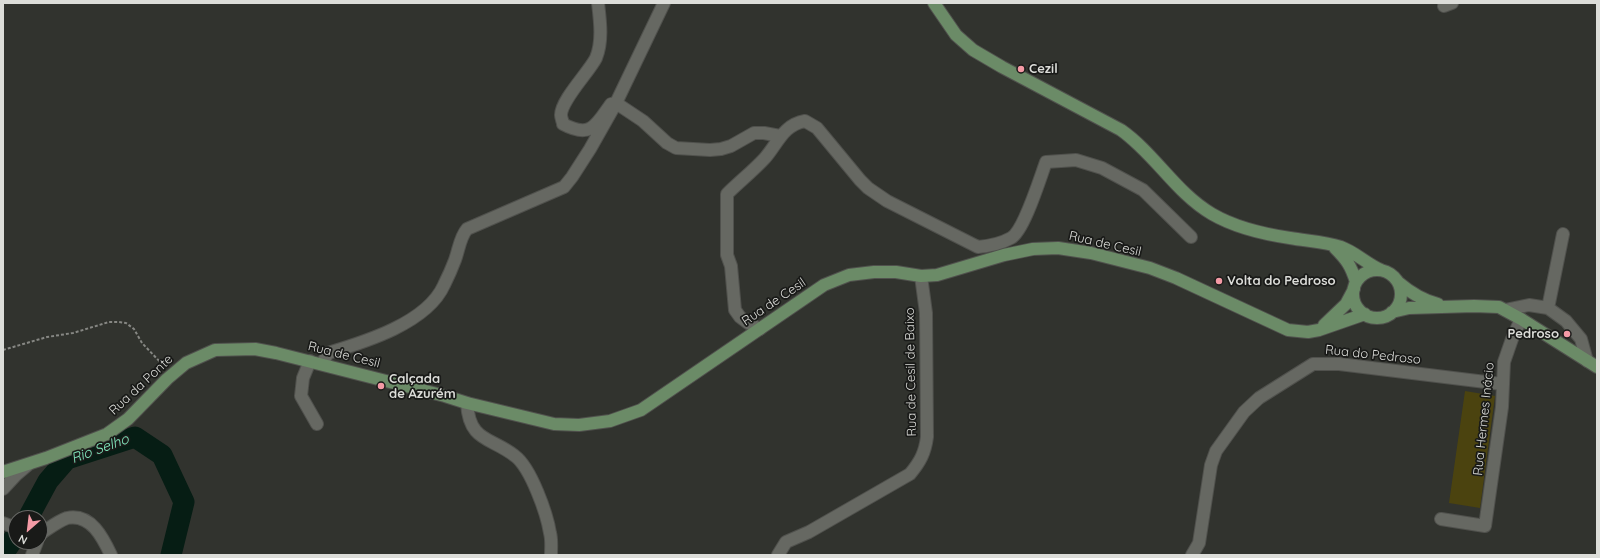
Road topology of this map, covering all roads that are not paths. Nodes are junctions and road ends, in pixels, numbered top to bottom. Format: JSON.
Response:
{"nodes":[{"id":1,"x":598,"y":3,"type":"edge"},
{"id":2,"x":664,"y":3,"type":"edge"},
{"id":3,"x":934,"y":3,"type":"edge"},
{"id":4,"x":616,"y":103,"type":"junction"},
{"id":5,"x":780,"y":136,"type":"junction"},
{"id":6,"x":1563,"y":234,"type":"dead end"},
{"id":7,"x":1191,"y":237,"type":"dead end"},
{"id":8,"x":1331,"y":245,"type":"junction"},
{"id":9,"x":978,"y":247,"type":"junction"},
{"id":10,"x":980,"y":262,"type":"junction"},
{"id":11,"x":1381,"y":270,"type":"junction"},
{"id":12,"x":921,"y":276,"type":"junction"},
{"id":13,"x":1398,"y":282,"type":"junction"},
{"id":14,"x":1355,"y":286,"type":"junction"},
{"id":15,"x":1449,"y":306,"type":"junction"},
{"id":16,"x":1548,"y":308,"type":"junction"},
{"id":17,"x":1505,"y":310,"type":"junction"},
{"id":18,"x":1392,"y":312,"type":"junction"},
{"id":19,"x":1365,"y":314,"type":"junction"},
{"id":20,"x":1521,"y":319,"type":"junction"},
{"id":21,"x":760,"y":329,"type":"junction"},
{"id":22,"x":1319,"y":330,"type":"junction"},
{"id":23,"x":255,"y":349,"type":"joint"},
{"id":24,"x":310,"y":361,"type":"junction"},
{"id":25,"x":322,"y":364,"type":"junction"},
{"id":26,"x":1592,"y":364,"type":"edge"},
{"id":27,"x":1502,"y":384,"type":"junction"},
{"id":28,"x":467,"y":403,"type":"junction"},
{"id":29,"x":317,"y":424,"type":"dead end"},
{"id":30,"x":31,"y":463,"type":"junction"},
{"id":31,"x":3,"y":472,"type":"edge"},
{"id":32,"x":3,"y":490,"type":"edge"},
{"id":33,"x":1441,"y":519,"type":"dead end"},
{"id":34,"x":48,"y":529,"type":"edge"},
{"id":35,"x":112,"y":555,"type":"edge"},
{"id":36,"x":552,"y":555,"type":"edge"},
{"id":37,"x":778,"y":555,"type":"edge"},
{"id":38,"x":1192,"y":555,"type":"edge"}],
"edges":[{"from":1,"to":4,"type":"street"},
{"from":2,"to":4,"type":"street"},
{"from":3,"to":8,"type":"main road"},
{"from":4,"to":5,"type":"street"},
{"from":4,"to":25,"type":"street"},
{"from":5,"to":9,"type":"street"},
{"from":5,"to":21,"type":"street"},
{"from":6,"to":16,"type":"street"},
{"from":7,"to":9,"type":"street"},
{"from":8,"to":11,"type":"main road"},
{"from":8,"to":14,"type":"main road"},
{"from":9,"to":10,"type":"street"},
{"from":10,"to":12,"type":"main road","name":"Rua de Cesil"},
{"from":10,"to":22,"type":"main road","name":"Rua de Cesil"},
{"from":11,"to":13,"type":"main road"},
{"from":11,"to":14,"type":"main road"},
{"from":12,"to":21,"type":"main road","name":"Rua de Cesil"},
{"from":12,"to":37,"type":"street","name":"Rua de Cesil de Baixo"},
{"from":13,"to":15,"type":"main road"},
{"from":13,"to":18,"type":"main road"},
{"from":14,"to":19,"type":"main road"},
{"from":14,"to":22,"type":"main road"},
{"from":15,"to":17,"type":"main road"},
{"from":15,"to":18,"type":"main road"},
{"from":16,"to":17,"type":"street"},
{"from":16,"to":26,"type":"street"},
{"from":17,"to":20,"type":"main road"},
{"from":18,"to":19,"type":"main road"},
{"from":19,"to":22,"type":"main road","name":"Rua de Cesil"},
{"from":20,"to":26,"type":"main road"},
{"from":20,"to":27,"type":"street","name":"Rua Hermes Inácio"},
{"from":21,"to":28,"type":"main road","name":"Rua de Cesil"},
{"from":23,"to":24,"type":"main road","name":"Rua de Cesil"},
{"from":23,"to":30,"type":"main road","name":"Rua da Ponte"},
{"from":24,"to":25,"type":"main road","name":"Rua de Cesil"},
{"from":24,"to":29,"type":"street"},
{"from":25,"to":28,"type":"main road","name":"Rua de Cesil"},
{"from":27,"to":33,"type":"street","name":"Rua Hermes Inácio"},
{"from":27,"to":38,"type":"street","name":"Rua do Pedroso"},
{"from":28,"to":36,"type":"street"},
{"from":30,"to":31,"type":"main road","name":"Rua da Ponte"},
{"from":30,"to":32,"type":"street"},
{"from":34,"to":35,"type":"street"}]}
